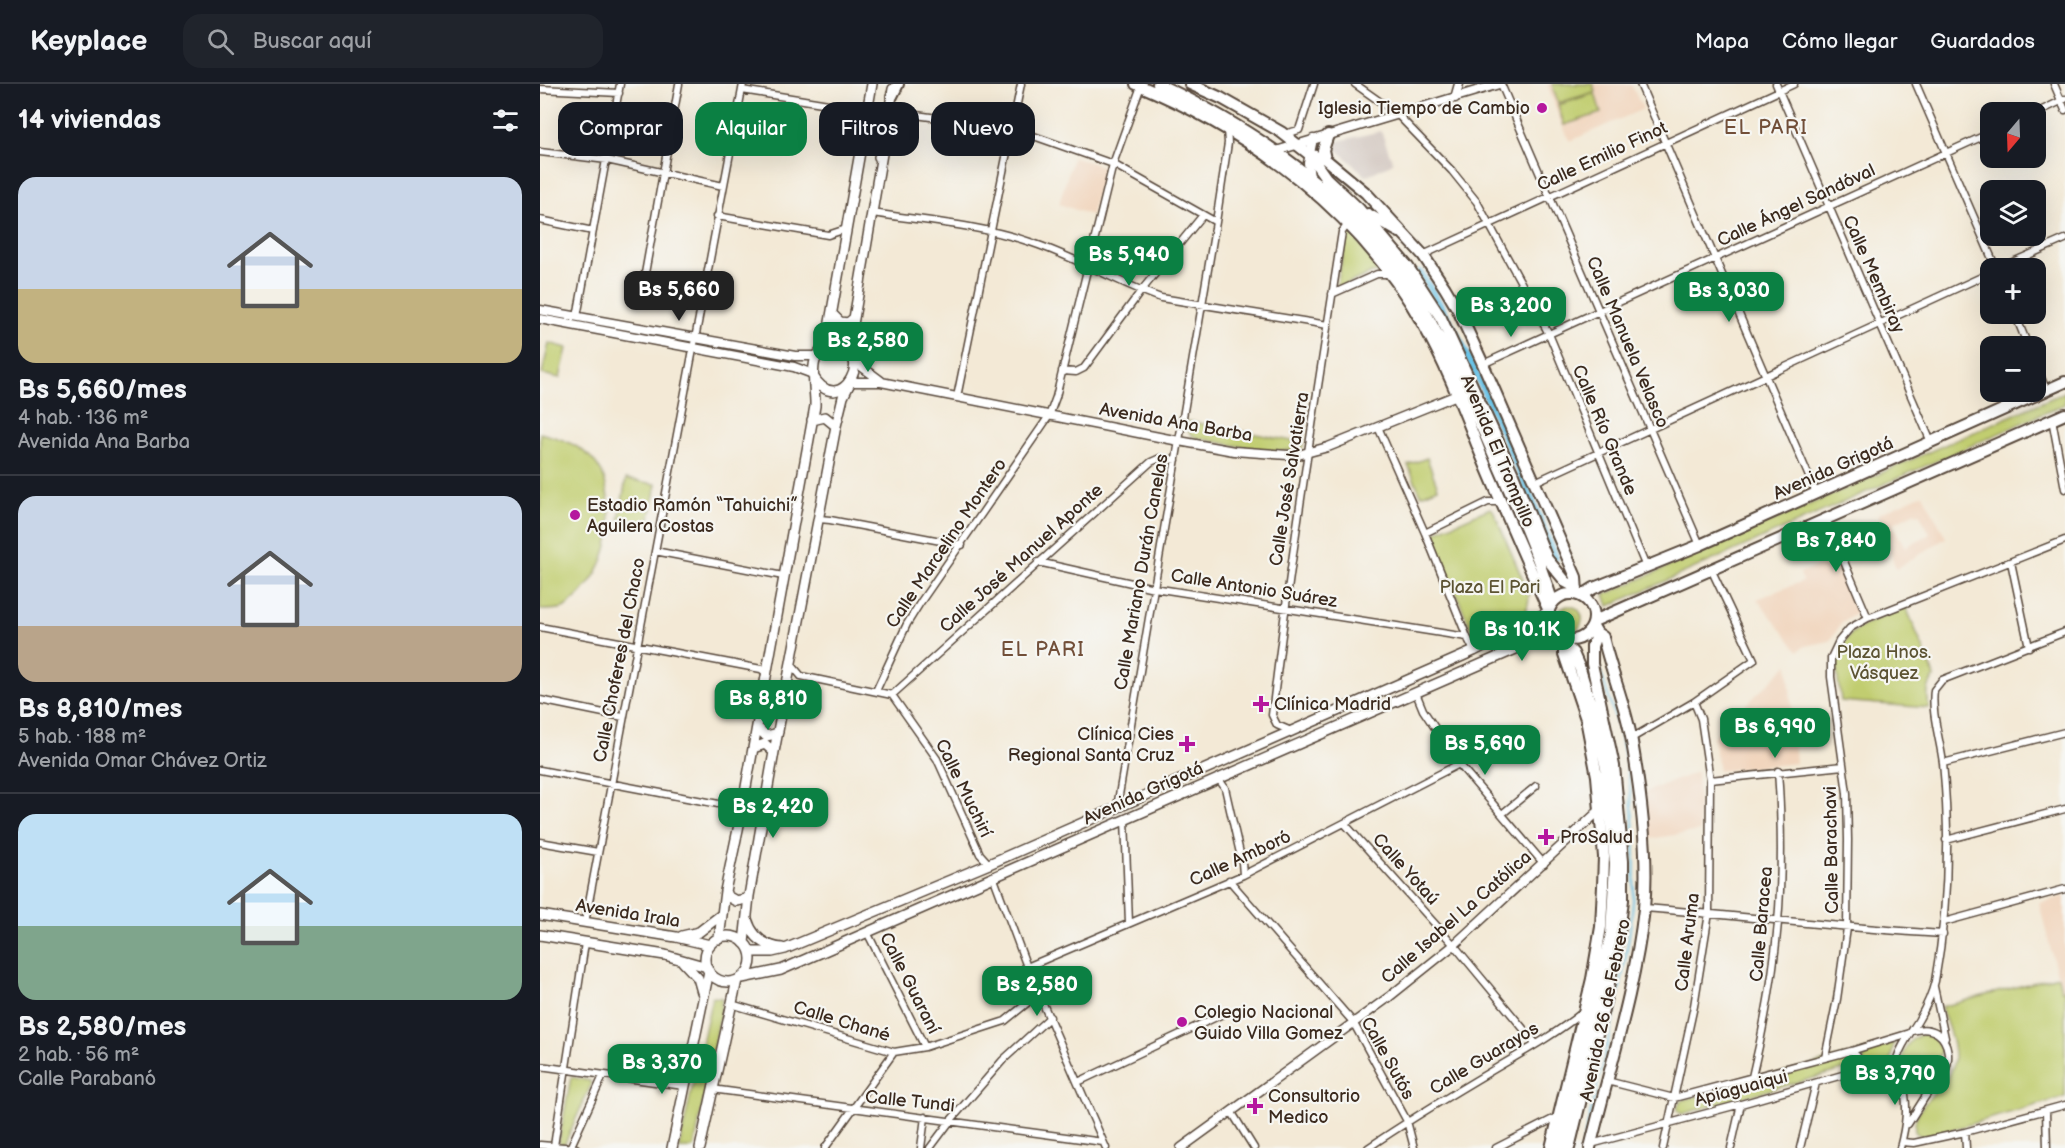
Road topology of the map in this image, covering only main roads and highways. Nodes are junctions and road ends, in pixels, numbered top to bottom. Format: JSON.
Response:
{"nodes":[{"id":1,"x":872,"y":84,"type":"edge"},
{"id":2,"x":896,"y":84,"type":"edge"},
{"id":3,"x":1158,"y":84,"type":"edge"},
{"id":4,"x":1190,"y":84,"type":"edge"},
{"id":5,"x":1139,"y":85,"type":"edge"},
{"id":6,"x":870,"y":95,"type":"junction"},
{"id":7,"x":892,"y":96,"type":"joint"},
{"id":8,"x":869,"y":102,"type":"edge"},
{"id":9,"x":872,"y":102,"type":"edge"},
{"id":10,"x":891,"y":102,"type":"edge"},
{"id":11,"x":1328,"y":135,"type":"road end"},
{"id":12,"x":1309,"y":154,"type":"junction"},
{"id":13,"x":859,"y":156,"type":"edge"},
{"id":14,"x":880,"y":156,"type":"edge"},
{"id":15,"x":882,"y":156,"type":"edge"},
{"id":16,"x":1324,"y":159,"type":"junction"},
{"id":17,"x":876,"y":192,"type":"junction"},
{"id":18,"x":1359,"y":209,"type":"junction"},
{"id":19,"x":1407,"y":237,"type":"junction"},
{"id":20,"x":1395,"y":273,"type":"junction"},
{"id":21,"x":832,"y":314,"type":"junction"},
{"id":22,"x":854,"y":318,"type":"junction"},
{"id":23,"x":818,"y":355,"type":"junction"},
{"id":24,"x":852,"y":360,"type":"junction"},
{"id":25,"x":813,"y":375,"type":"junction"},
{"id":26,"x":2065,"y":382,"type":"edge"},
{"id":27,"x":850,"y":383,"type":"junction"},
{"id":28,"x":1470,"y":402,"type":"junction"},
{"id":29,"x":2065,"y":414,"type":"edge"},
{"id":30,"x":812,"y":420,"type":"junction"},
{"id":31,"x":836,"y":426,"type":"junction"},
{"id":32,"x":1472,"y":431,"type":"junction"},
{"id":33,"x":1578,"y":593,"type":"junction"},
{"id":34,"x":1550,"y":609,"type":"junction"},
{"id":35,"x":1595,"y":627,"type":"junction"},
{"id":36,"x":1562,"y":640,"type":"junction"},
{"id":37,"x":1478,"y":649,"type":"junction"},
{"id":38,"x":1438,"y":683,"type":"junction"},
{"id":39,"x":757,"y":727,"type":"junction"},
{"id":40,"x":778,"y":732,"type":"junction"},
{"id":41,"x":753,"y":748,"type":"junction"},
{"id":42,"x":774,"y":752,"type":"junction"},
{"id":43,"x":725,"y":891,"type":"junction"},
{"id":44,"x":749,"y":896,"type":"junction"},
{"id":45,"x":540,"y":915,"type":"edge"},
{"id":46,"x":721,"y":915,"type":"junction"},
{"id":47,"x":746,"y":918,"type":"junction"},
{"id":48,"x":540,"y":935,"type":"edge"},
{"id":49,"x":676,"y":937,"type":"junction"},
{"id":50,"x":719,"y":939,"type":"junction"},
{"id":51,"x":744,"y":943,"type":"junction"},
{"id":52,"x":710,"y":945,"type":"junction"},
{"id":53,"x":785,"y":948,"type":"junction"},
{"id":54,"x":750,"y":952,"type":"junction"},
{"id":55,"x":679,"y":959,"type":"junction"},
{"id":56,"x":708,"y":969,"type":"junction"},
{"id":57,"x":739,"y":979,"type":"junction"},
{"id":58,"x":703,"y":999,"type":"junction"},
{"id":59,"x":1560,"y":1144,"type":"edge"},
{"id":60,"x":1590,"y":1146,"type":"edge"},
{"id":61,"x":672,"y":1148,"type":"edge"},
{"id":62,"x":700,"y":1148,"type":"edge"},
{"id":63,"x":1551,"y":1148,"type":"edge"},
{"id":64,"x":1569,"y":1148,"type":"edge"}],
"edges":[{"from":1,"to":6,"type":"main road"},
{"from":2,"to":7,"type":"main road"},
{"from":3,"to":20,"type":"main road","name":"Avenida El Trompillo"},
{"from":4,"to":12,"type":"main road","name":"Avenida El Trompillo"},
{"from":5,"to":20,"type":"main road","name":"Avenida El Trompillo"},
{"from":6,"to":8,"type":"main road"},
{"from":6,"to":9,"type":"main road"},
{"from":7,"to":10,"type":"main road"},
{"from":11,"to":16,"type":"main road"},
{"from":12,"to":16,"type":"main road","name":"Avenida El Trompillo"},
{"from":12,"to":18,"type":"main road","name":"Avenida El Trompillo"},
{"from":13,"to":21,"type":"main road"},
{"from":14,"to":17,"type":"main road"},
{"from":15,"to":17,"type":"main road"},
{"from":16,"to":19,"type":"main road","name":"Avenida El Trompillo"},
{"from":17,"to":22,"type":"main road"},
{"from":18,"to":19,"type":"main road"},
{"from":18,"to":33,"type":"main road","name":"Avenida El Trompillo"},
{"from":19,"to":33,"type":"main road","name":"Avenida El Trompillo"},
{"from":20,"to":28,"type":"main road","name":"Avenida El Trompillo"},
{"from":20,"to":32,"type":"main road","name":"Avenida El Trompillo"},
{"from":21,"to":22,"type":"main road"},
{"from":21,"to":23,"type":"main road"},
{"from":22,"to":24,"type":"main road"},
{"from":23,"to":24,"type":"main road"},
{"from":23,"to":25,"type":"main road"},
{"from":24,"to":27,"type":"main road"},
{"from":25,"to":27,"type":"main road"},
{"from":25,"to":30,"type":"main road"},
{"from":26,"to":33,"type":"main road","name":"Avenida Grigotá"},
{"from":27,"to":31,"type":"main road"},
{"from":28,"to":32,"type":"main road"},
{"from":28,"to":34,"type":"main road","name":"Avenida El Trompillo"},
{"from":29,"to":35,"type":"main road"},
{"from":30,"to":31,"type":"main road"},
{"from":30,"to":39,"type":"main road"},
{"from":31,"to":40,"type":"main road"},
{"from":32,"to":34,"type":"main road","name":"Avenida El Trompillo"},
{"from":33,"to":34,"type":"main road"},
{"from":33,"to":35,"type":"main road"},
{"from":34,"to":36,"type":"main road"},
{"from":34,"to":37,"type":"main road","name":"Avenida Grigotá"},
{"from":35,"to":36,"type":"main road"},
{"from":35,"to":60,"type":"main road","name":"Avenida 26 de Febrero"},
{"from":35,"to":64,"type":"main road","name":"Avenida 26 de Febrero"},
{"from":36,"to":38,"type":"main road","name":"Avenida Grigotá"},
{"from":36,"to":59,"type":"main road","name":"Avenida 26 de Febrero"},
{"from":36,"to":63,"type":"main road","name":"Avenida 26 de Febrero"},
{"from":37,"to":38,"type":"main road"},
{"from":37,"to":53,"type":"main road","name":"Avenida Grigotá"},
{"from":38,"to":57,"type":"main road","name":"Avenida Grigotá"},
{"from":39,"to":40,"type":"main road"},
{"from":39,"to":41,"type":"main road"},
{"from":40,"to":42,"type":"main road"},
{"from":41,"to":42,"type":"main road"},
{"from":41,"to":43,"type":"main road"},
{"from":42,"to":44,"type":"main road"},
{"from":43,"to":44,"type":"main road"},
{"from":43,"to":46,"type":"main road"},
{"from":44,"to":47,"type":"main road"},
{"from":45,"to":49,"type":"main road","name":"Avenida Irala"},
{"from":46,"to":49,"type":"main road"},
{"from":46,"to":50,"type":"main road"},
{"from":47,"to":51,"type":"main road"},
{"from":47,"to":53,"type":"main road"},
{"from":48,"to":55,"type":"main road","name":"Avenida Irala"},
{"from":49,"to":52,"type":"main road","name":"Avenida Irala"},
{"from":50,"to":51,"type":"main road"},
{"from":50,"to":52,"type":"main road"},
{"from":51,"to":54,"type":"main road"},
{"from":52,"to":56,"type":"main road"},
{"from":53,"to":54,"type":"main road","name":"Avenida Grigotá"},
{"from":54,"to":57,"type":"main road"},
{"from":55,"to":56,"type":"main road","name":"Avenida Irala"},
{"from":55,"to":58,"type":"main road"},
{"from":56,"to":57,"type":"main road"},
{"from":56,"to":58,"type":"main road"},
{"from":57,"to":62,"type":"main road"},
{"from":58,"to":61,"type":"main road"}]}
